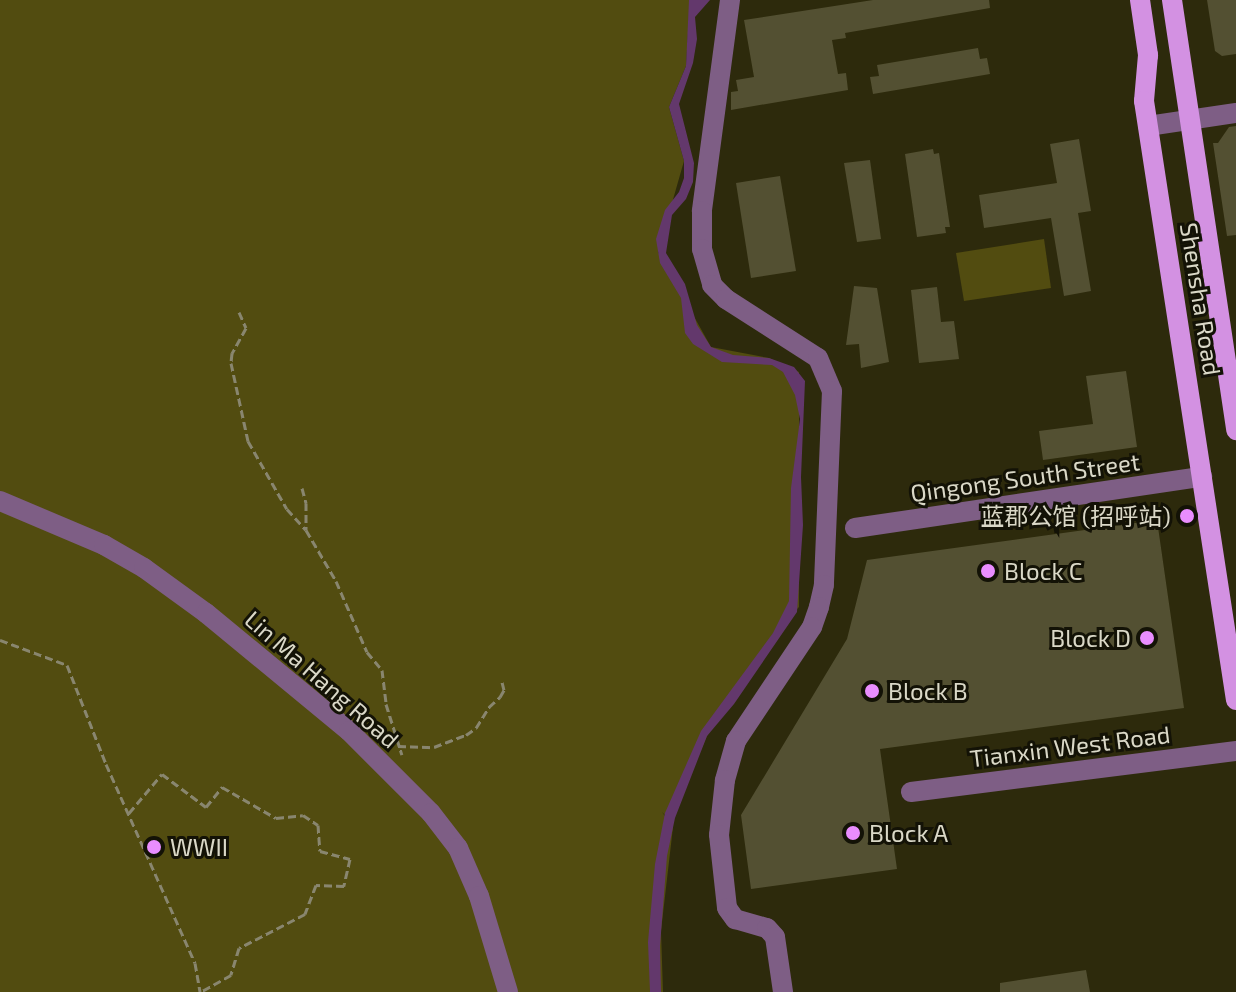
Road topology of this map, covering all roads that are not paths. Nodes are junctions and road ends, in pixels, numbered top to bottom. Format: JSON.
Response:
{"nodes":[{"id":1,"x":730,"y":0,"type":"edge"},
{"id":2,"x":1140,"y":0,"type":"edge"},
{"id":3,"x":1172,"y":0,"type":"edge"},
{"id":4,"x":1236,"y":113,"type":"edge"},
{"id":5,"x":1188,"y":120,"type":"junction"},
{"id":6,"x":1148,"y":126,"type":"junction"},
{"id":7,"x":1236,"y":430,"type":"edge"},
{"id":8,"x":1202,"y":477,"type":"junction"},
{"id":9,"x":0,"y":501,"type":"edge"},
{"id":10,"x":855,"y":528,"type":"dead end"},
{"id":11,"x":1236,"y":700,"type":"edge"},
{"id":12,"x":1236,"y":751,"type":"edge"},
{"id":13,"x":911,"y":792,"type":"dead end"},
{"id":14,"x":508,"y":992,"type":"edge"},
{"id":15,"x":783,"y":992,"type":"edge"}],
"edges":[{"from":1,"to":15,"type":"street"},
{"from":2,"to":6,"type":"main road","name":"Shensha Road"},
{"from":3,"to":5,"type":"main road","name":"Shensha Road"},
{"from":4,"to":5,"type":"street"},
{"from":5,"to":6,"type":"street"},
{"from":5,"to":7,"type":"main road","name":"Shensha Road"},
{"from":6,"to":8,"type":"main road","name":"Shensha Road"},
{"from":8,"to":10,"type":"street","name":"Qingong South Street"},
{"from":8,"to":11,"type":"main road","name":"Shensha Road"},
{"from":9,"to":14,"type":"street","name":"Lin Ma Hang Road"},
{"from":12,"to":13,"type":"street","name":"Tianxin West Road"}]}
